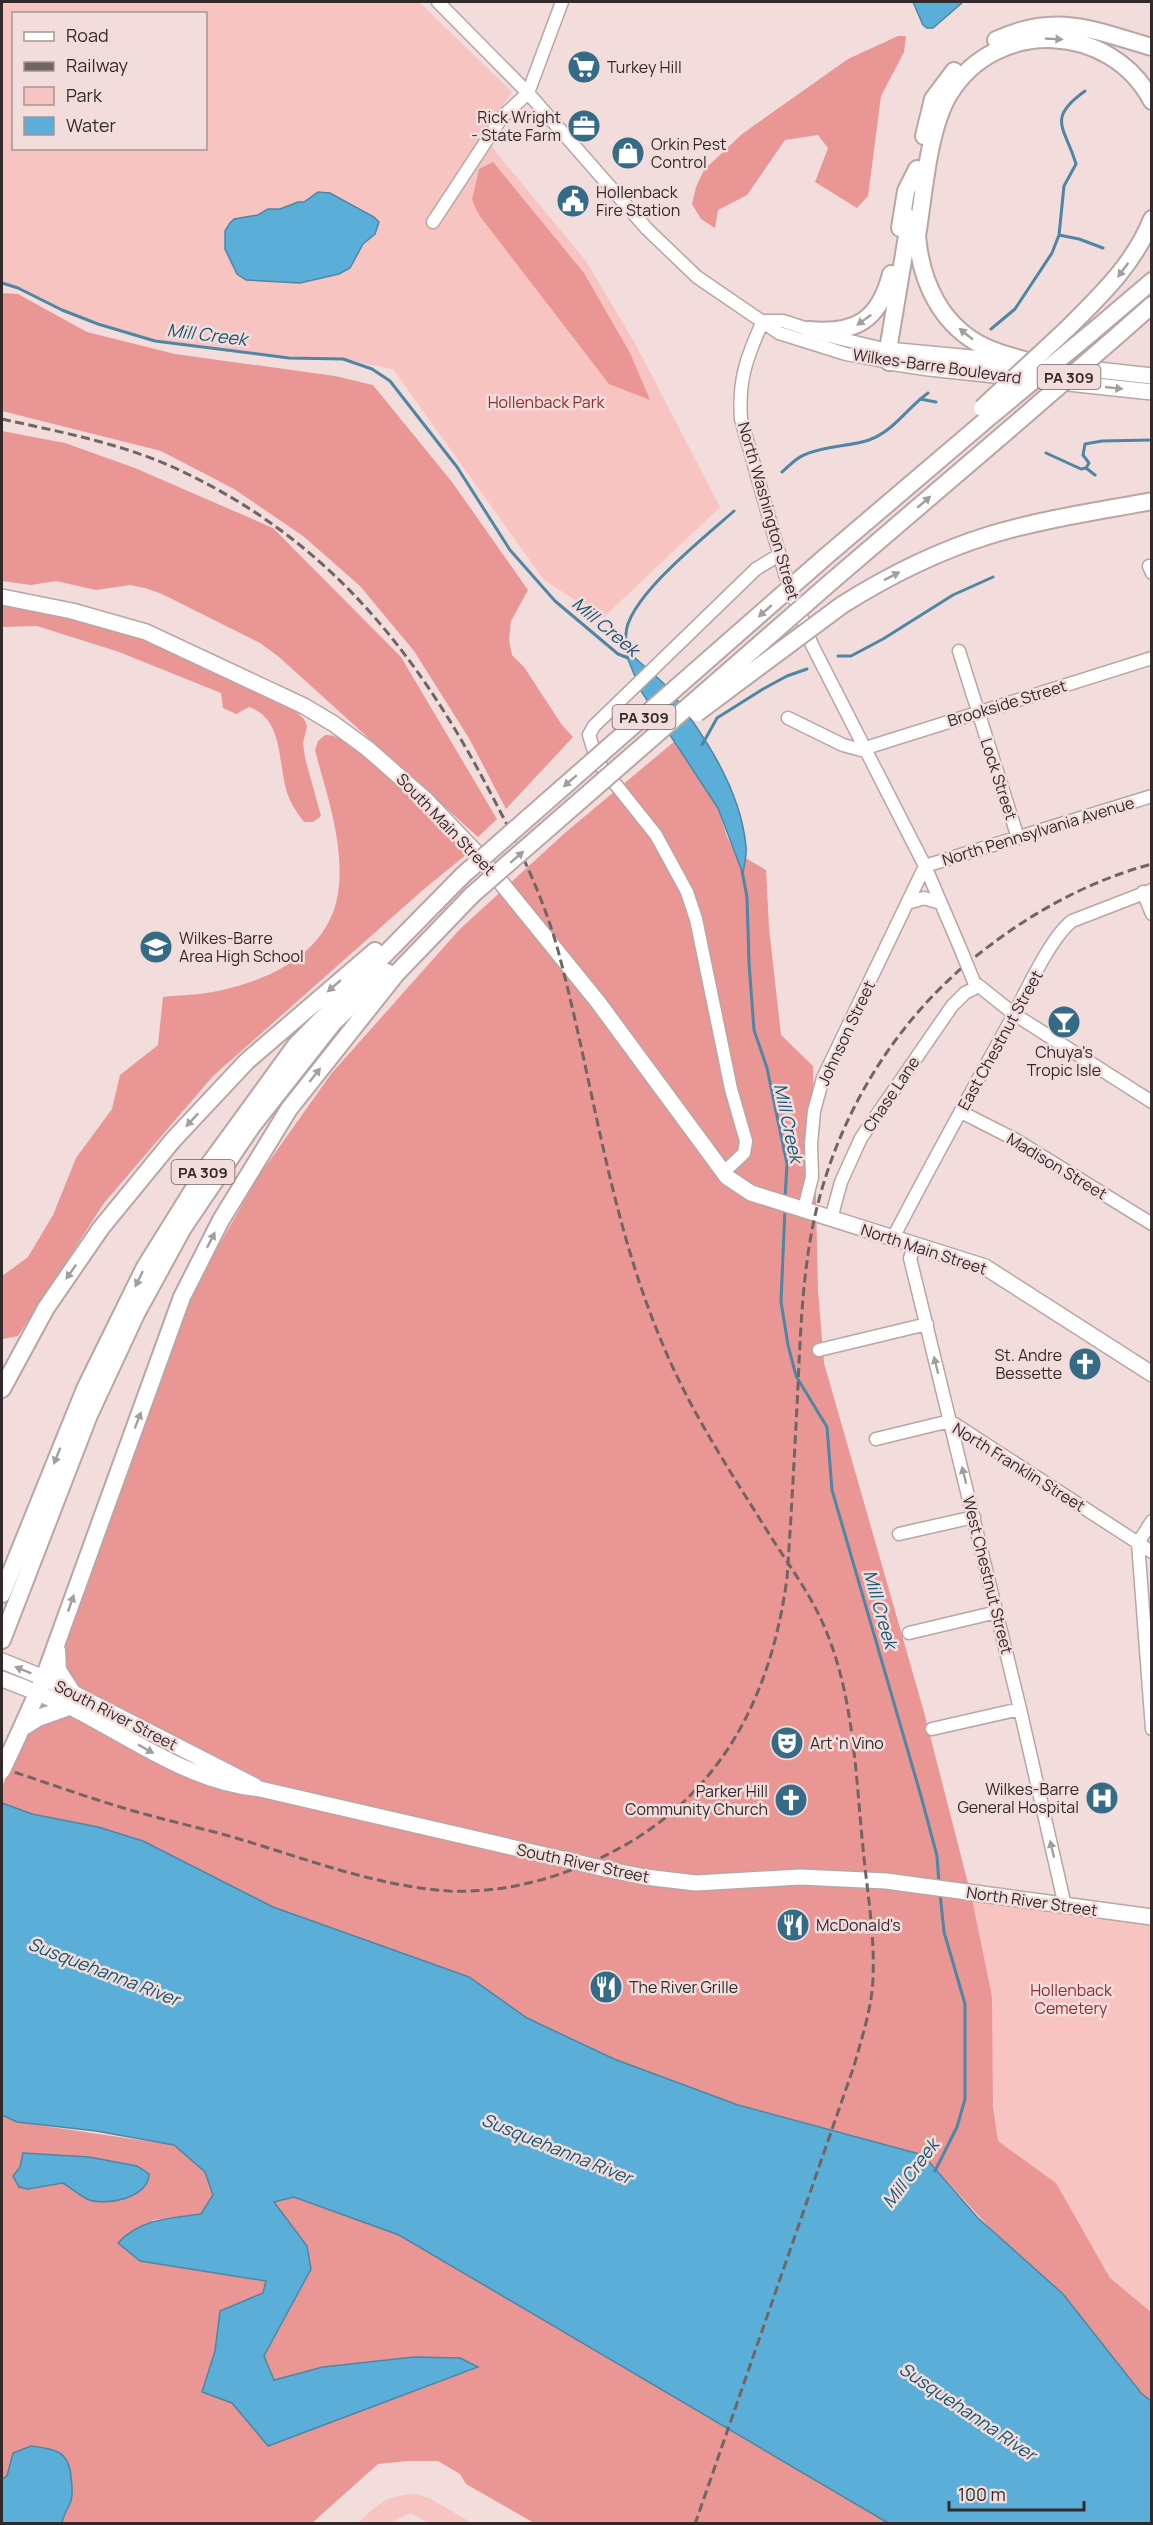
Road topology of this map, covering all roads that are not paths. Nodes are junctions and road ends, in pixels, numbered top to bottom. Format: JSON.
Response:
{"nodes":[{"id":1,"x":438,"y":2,"type":"edge"},
{"id":2,"x":562,"y":2,"type":"edge"},
{"id":3,"x":1152,"y":47,"type":"edge"},
{"id":4,"x":528,"y":93,"type":"junction"},
{"id":5,"x":1152,"y":101,"type":"edge"},
{"id":6,"x":917,"y":169,"type":"junction"},
{"id":7,"x":1152,"y":219,"type":"edge"},
{"id":8,"x":433,"y":222,"type":"dead end"},
{"id":9,"x":917,"y":236,"type":"junction"},
{"id":10,"x":1152,"y":281,"type":"edge"},
{"id":11,"x":1152,"y":305,"type":"edge"},
{"id":12,"x":763,"y":321,"type":"junction"},
{"id":13,"x":808,"y":330,"type":"junction"},
{"id":14,"x":892,"y":354,"type":"junction"},
{"id":15,"x":1039,"y":364,"type":"junction"},
{"id":16,"x":1152,"y":376,"type":"edge"},
{"id":17,"x":1152,"y":392,"type":"edge"},
{"id":18,"x":987,"y":411,"type":"junction"},
{"id":19,"x":1152,"y":496,"type":"edge"},
{"id":20,"x":1152,"y":501,"type":"edge"},
{"id":21,"x":1095,"y":512,"type":"junction"},
{"id":22,"x":779,"y":555,"type":"junction"},
{"id":23,"x":2,"y":597,"type":"edge"},
{"id":24,"x":959,"y":651,"type":"dead end"},
{"id":25,"x":1152,"y":658,"type":"edge"},
{"id":26,"x":978,"y":711,"type":"junction"},
{"id":27,"x":788,"y":718,"type":"dead end"},
{"id":28,"x":865,"y":751,"type":"junction"},
{"id":29,"x":1152,"y":796,"type":"edge"},
{"id":30,"x":585,"y":799,"type":"junction"},
{"id":31,"x":1018,"y":838,"type":"junction"},
{"id":32,"x":925,"y":866,"type":"junction"},
{"id":33,"x":460,"y":877,"type":"junction"},
{"id":34,"x":1147,"y":891,"type":"edge"},
{"id":35,"x":472,"y":895,"type":"junction"},
{"id":36,"x":908,"y":903,"type":"junction"},
{"id":37,"x":940,"y":903,"type":"junction"},
{"id":38,"x":1152,"y":914,"type":"edge"},
{"id":39,"x":976,"y":985,"type":"junction"},
{"id":40,"x":1014,"y":1014,"type":"junction"},
{"id":41,"x":1152,"y":1102,"type":"edge"},
{"id":42,"x":961,"y":1112,"type":"junction"},
{"id":43,"x":723,"y":1173,"type":"junction"},
{"id":44,"x":775,"y":1201,"type":"joint"},
{"id":45,"x":799,"y":1208,"type":"junction"},
{"id":46,"x":831,"y":1219,"type":"junction"},
{"id":47,"x":1152,"y":1224,"type":"edge"},
{"id":48,"x":893,"y":1238,"type":"junction"},
{"id":49,"x":915,"y":1246,"type":"junction"},
{"id":50,"x":927,"y":1324,"type":"junction"},
{"id":51,"x":819,"y":1350,"type":"dead end"},
{"id":52,"x":1152,"y":1374,"type":"edge"},
{"id":53,"x":2,"y":1389,"type":"edge"},
{"id":54,"x":951,"y":1421,"type":"junction"},
{"id":55,"x":876,"y":1438,"type":"dead end"},
{"id":56,"x":974,"y":1516,"type":"junction"},
{"id":57,"x":1152,"y":1521,"type":"edge"},
{"id":58,"x":37,"y":1529,"type":"junction"},
{"id":59,"x":899,"y":1534,"type":"dead end"},
{"id":60,"x":1138,"y":1543,"type":"junction"},
{"id":61,"x":1152,"y":1552,"type":"edge"},
{"id":62,"x":2,"y":1594,"type":"edge"},
{"id":63,"x":997,"y":1612,"type":"junction"},
{"id":64,"x":909,"y":1633,"type":"dead end"},
{"id":65,"x":2,"y":1640,"type":"edge"},
{"id":66,"x":57,"y":1644,"type":"junction"},
{"id":67,"x":2,"y":1661,"type":"edge"},
{"id":68,"x":2,"y":1678,"type":"edge"},
{"id":69,"x":41,"y":1686,"type":"junction"},
{"id":70,"x":71,"y":1700,"type":"junction"},
{"id":71,"x":1020,"y":1708,"type":"junction"},
{"id":72,"x":932,"y":1729,"type":"dead end"},
{"id":73,"x":1152,"y":1729,"type":"edge"},
{"id":74,"x":19,"y":1734,"type":"junction"},
{"id":75,"x":2,"y":1770,"type":"edge"},
{"id":76,"x":913,"y":1885,"type":"joint"},
{"id":77,"x":1065,"y":1906,"type":"junction"},
{"id":78,"x":1152,"y":1917,"type":"edge"}],
"edges":[{"from":1,"to":4,"type":"street"},
{"from":2,"to":4,"type":"street"},
{"from":3,"to":6,"type":"highway"},
{"from":4,"to":8,"type":"street"},
{"from":4,"to":12,"type":"street"},
{"from":9,"to":5,"type":"highway","one_way":true},
{"from":6,"to":13,"type":"highway","one_way":true},
{"from":6,"to":14,"type":"highway"},
{"from":7,"to":18,"type":"highway","one_way":true,"bridge":true},
{"from":9,"to":14,"type":"highway"},
{"from":15,"to":9,"type":"highway","one_way":true},
{"from":10,"to":18,"type":"highway","number":"PA 309","bridge":true},
{"from":30,"to":11,"type":"highway","number":"PA 309","one_way":true,"bridge":true},
{"from":12,"to":13,"type":"street","name":"Wilkes-Barre Boulevard"},
{"from":12,"to":14,"type":"street","name":"Wilkes-Barre Boulevard"},
{"from":12,"to":22,"type":"street","name":"North Washington Street"},
{"from":13,"to":14,"type":"street","name":"Wilkes-Barre Boulevard"},
{"from":14,"to":15,"type":"main road","name":"Wilkes-Barre Boulevard"},
{"from":14,"to":17,"type":"main road","name":"Wilkes-Barre Boulevard","one_way":true},
{"from":15,"to":16,"type":"main road","name":"Wilkes-Barre Boulevard"},
{"from":18,"to":33,"type":"highway","number":"PA 309","one_way":true,"bridge":true},
{"from":19,"to":21,"type":"highway"},
{"from":20,"to":21,"type":"highway"},
{"from":30,"to":21,"type":"highway","one_way":true,"bridge":true},
{"from":22,"to":28,"type":"street","name":"North Washington Street"},
{"from":22,"to":43,"type":"street"},
{"from":23,"to":43,"type":"main road","name":"South Main Street"},
{"from":24,"to":26,"type":"street","name":"Lock Street"},
{"from":25,"to":26,"type":"street","name":"Brookside Street"},
{"from":26,"to":28,"type":"street","name":"Brookside Street"},
{"from":26,"to":31,"type":"street","name":"Lock Street"},
{"from":27,"to":28,"type":"street"},
{"from":28,"to":32,"type":"street","name":"North Washington Street"},
{"from":29,"to":31,"type":"street","name":"North Pennsylvania Avenue"},
{"from":35,"to":30,"type":"highway","number":"PA 309","one_way":true,"bridge":true},
{"from":31,"to":32,"type":"street","name":"North Pennsylvania Avenue"},
{"from":32,"to":36,"type":"street","name":"Johnson Street"},
{"from":32,"to":37,"type":"street","name":"North Washington Street"},
{"from":33,"to":53,"type":"highway","one_way":true},
{"from":33,"to":58,"type":"highway","number":"PA 309","one_way":true},
{"from":34,"to":38,"type":"street"},
{"from":34,"to":40,"type":"street","name":"East Chestnut Street"},
{"from":35,"to":58,"type":"highway","number":"PA 309"},
{"from":66,"to":35,"type":"highway","one_way":true},
{"from":36,"to":37,"type":"street"},
{"from":36,"to":45,"type":"street","name":"Johnson Street"},
{"from":37,"to":39,"type":"street","name":"North Washington Street","bridge":true},
{"from":39,"to":40,"type":"street"},
{"from":39,"to":46,"type":"street","name":"Chase Lane"},
{"from":40,"to":41,"type":"street"},
{"from":40,"to":42,"type":"street","name":"East Chestnut Street"},
{"from":42,"to":47,"type":"street","name":"Madison Street"},
{"from":42,"to":48,"type":"street","name":"East Chestnut Street"},
{"from":43,"to":44,"type":"main road","name":"South Main Street"},
{"from":44,"to":45,"type":"main road","name":"North Main Street"},
{"from":45,"to":46,"type":"main road","name":"North Main Street"},
{"from":46,"to":48,"type":"main road","name":"North Main Street"},
{"from":48,"to":49,"type":"main road","name":"North Main Street"},
{"from":49,"to":50,"type":"street","name":"West Chestnut Street"},
{"from":49,"to":52,"type":"main road","name":"North Main Street"},
{"from":50,"to":51,"type":"street"},
{"from":54,"to":50,"type":"street","name":"West Chestnut Street","one_way":true},
{"from":54,"to":55,"type":"street","name":"North Franklin Street"},
{"from":56,"to":54,"type":"street","name":"West Chestnut Street","one_way":true},
{"from":54,"to":60,"type":"street","name":"North Franklin Street"},
{"from":56,"to":59,"type":"street"},
{"from":56,"to":63,"type":"street","name":"West Chestnut Street"},
{"from":57,"to":60,"type":"street"},
{"from":58,"to":62,"type":"highway","number":"PA 309"},
{"from":58,"to":65,"type":"highway","number":"PA 309"},
{"from":60,"to":61,"type":"street","name":"North Franklin Street"},
{"from":60,"to":73,"type":"street"},
{"from":63,"to":64,"type":"street"},
{"from":63,"to":71,"type":"street","name":"West Chestnut Street"},
{"from":66,"to":69,"type":"highway"},
{"from":66,"to":70,"type":"highway"},
{"from":69,"to":67,"type":"main road","name":"South River Street","one_way":true},
{"from":68,"to":69,"type":"main road","name":"South River Street"},
{"from":69,"to":70,"type":"main road","name":"South River Street"},
{"from":69,"to":74,"type":"highway"},
{"from":70,"to":74,"type":"highway"},
{"from":70,"to":76,"type":"main road","name":"South River Street","bridge":true},
{"from":71,"to":72,"type":"street"},
{"from":77,"to":71,"type":"street","name":"West Chestnut Street","one_way":true},
{"from":74,"to":75,"type":"highway","bridge":true},
{"from":76,"to":77,"type":"main road","name":"North River Street"},
{"from":77,"to":78,"type":"main road","name":"North River Street"}]}
